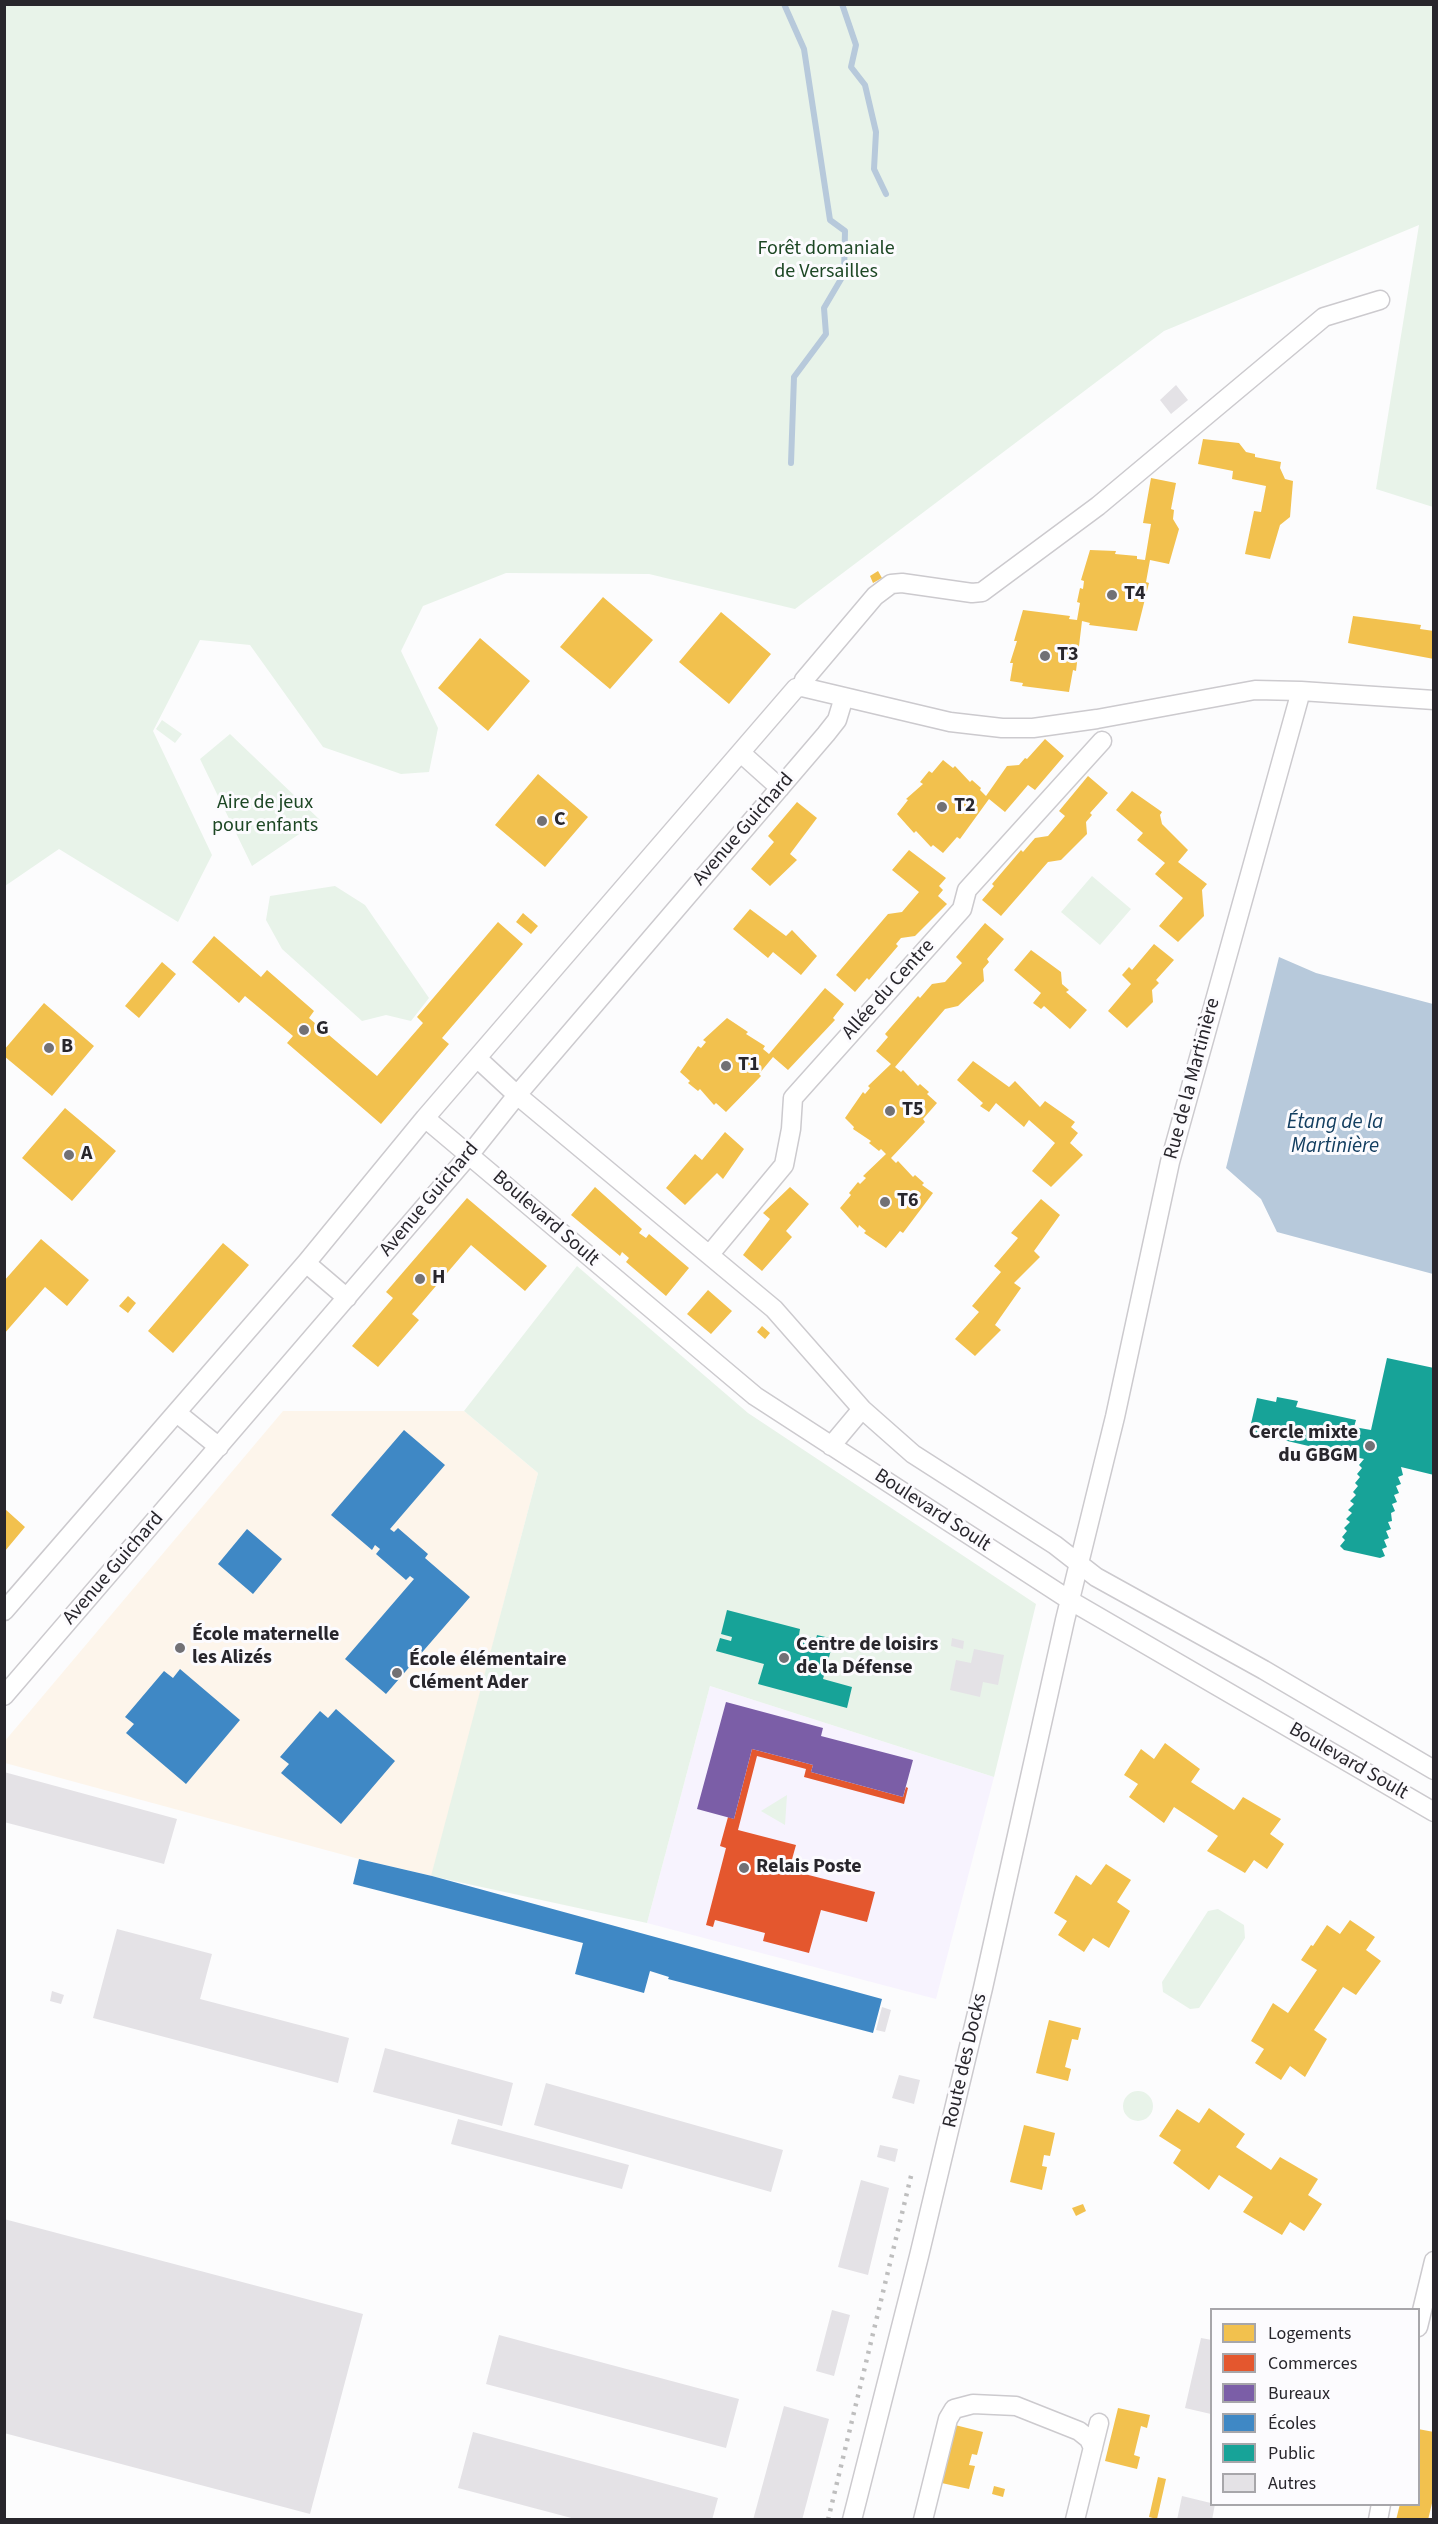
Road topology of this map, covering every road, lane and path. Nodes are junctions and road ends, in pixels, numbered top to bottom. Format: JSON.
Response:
{"nodes":[{"id":1,"x":1380,"y":300,"type":"dead end"},
{"id":2,"x":802,"y":687,"type":"junction"},
{"id":3,"x":1301,"y":691,"type":"junction"},
{"id":4,"x":844,"y":697,"type":"junction"},
{"id":5,"x":1434,"y":700,"type":"edge"},
{"id":6,"x":1102,"y":741,"type":"dead end"},
{"id":7,"x":741,"y":753,"type":"junction"},
{"id":8,"x":780,"y":788,"type":"junction"},
{"id":9,"x":478,"y":1059,"type":"junction"},
{"id":10,"x":517,"y":1095,"type":"junction"},
{"id":11,"x":425,"y":1118,"type":"junction"},
{"id":12,"x":470,"y":1154,"type":"junction"},
{"id":13,"x":710,"y":1254,"type":"junction"},
{"id":14,"x":306,"y":1263,"type":"junction"},
{"id":15,"x":347,"y":1298,"type":"junction"},
{"id":16,"x":862,"y":1409,"type":"junction"},
{"id":17,"x":177,"y":1413,"type":"junction"},
{"id":18,"x":831,"y":1446,"type":"junction"},
{"id":19,"x":219,"y":1447,"type":"junction"},
{"id":20,"x":1079,"y":1566,"type":"junction"},
{"id":21,"x":1071,"y":1601,"type":"junction"},
{"id":22,"x":4,"y":1611,"type":"edge"},
{"id":23,"x":4,"y":1696,"type":"edge"},
{"id":24,"x":1434,"y":1770,"type":"edge"},
{"id":25,"x":1434,"y":1812,"type":"edge"},
{"id":26,"x":1434,"y":2261,"type":"edge"},
{"id":27,"x":1420,"y":2323,"type":"edge"},
{"id":28,"x":1099,"y":2423,"type":"dead end"},
{"id":29,"x":1093,"y":2448,"type":"junction"},
{"id":30,"x":852,"y":2520,"type":"edge"},
{"id":31,"x":923,"y":2520,"type":"edge"},
{"id":32,"x":1075,"y":2520,"type":"edge"}],
"edges":[{"from":1,"to":2,"type":"street"},
{"from":2,"to":4,"type":"street"},
{"from":2,"to":7,"type":"street"},
{"from":3,"to":4,"type":"street"},
{"from":3,"to":5,"type":"street"},
{"from":3,"to":20,"type":"street","name":"Rue de la Martinière"},
{"from":4,"to":8,"type":"street","name":"Avenue Guichard"},
{"from":6,"to":13,"type":"street","name":"Allée du Centre"},
{"from":7,"to":8,"type":"street"},
{"from":7,"to":9,"type":"street"},
{"from":8,"to":10,"type":"street","name":"Avenue Guichard"},
{"from":9,"to":10,"type":"street","name":"Boulevard Soult"},
{"from":9,"to":11,"type":"street"},
{"from":10,"to":12,"type":"street","name":"Avenue Guichard"},
{"from":10,"to":13,"type":"street","name":"Boulevard Soult"},
{"from":11,"to":12,"type":"street","name":"Boulevard Soult"},
{"from":11,"to":14,"type":"street"},
{"from":12,"to":15,"type":"street","name":"Avenue Guichard"},
{"from":12,"to":18,"type":"street","name":"Boulevard Soult"},
{"from":13,"to":16,"type":"street","name":"Boulevard Soult"},
{"from":14,"to":15,"type":"street"},
{"from":14,"to":17,"type":"street"},
{"from":15,"to":19,"type":"street","name":"Avenue Guichard"},
{"from":16,"to":18,"type":"street"},
{"from":16,"to":20,"type":"street","name":"Boulevard Soult"},
{"from":17,"to":19,"type":"street"},
{"from":17,"to":22,"type":"street"},
{"from":18,"to":21,"type":"street","name":"Boulevard Soult"},
{"from":19,"to":23,"type":"street","name":"Avenue Guichard"},
{"from":20,"to":21,"type":"street","name":"Rue de la Martinière"},
{"from":20,"to":24,"type":"street","name":"Boulevard Soult"},
{"from":21,"to":25,"type":"street","name":"Boulevard Soult"},
{"from":21,"to":30,"type":"street","name":"Route des Docks"},
{"from":26,"to":27,"type":"street"},
{"from":28,"to":29,"type":"street"},
{"from":29,"to":31,"type":"street"},
{"from":29,"to":32,"type":"street"}]}
